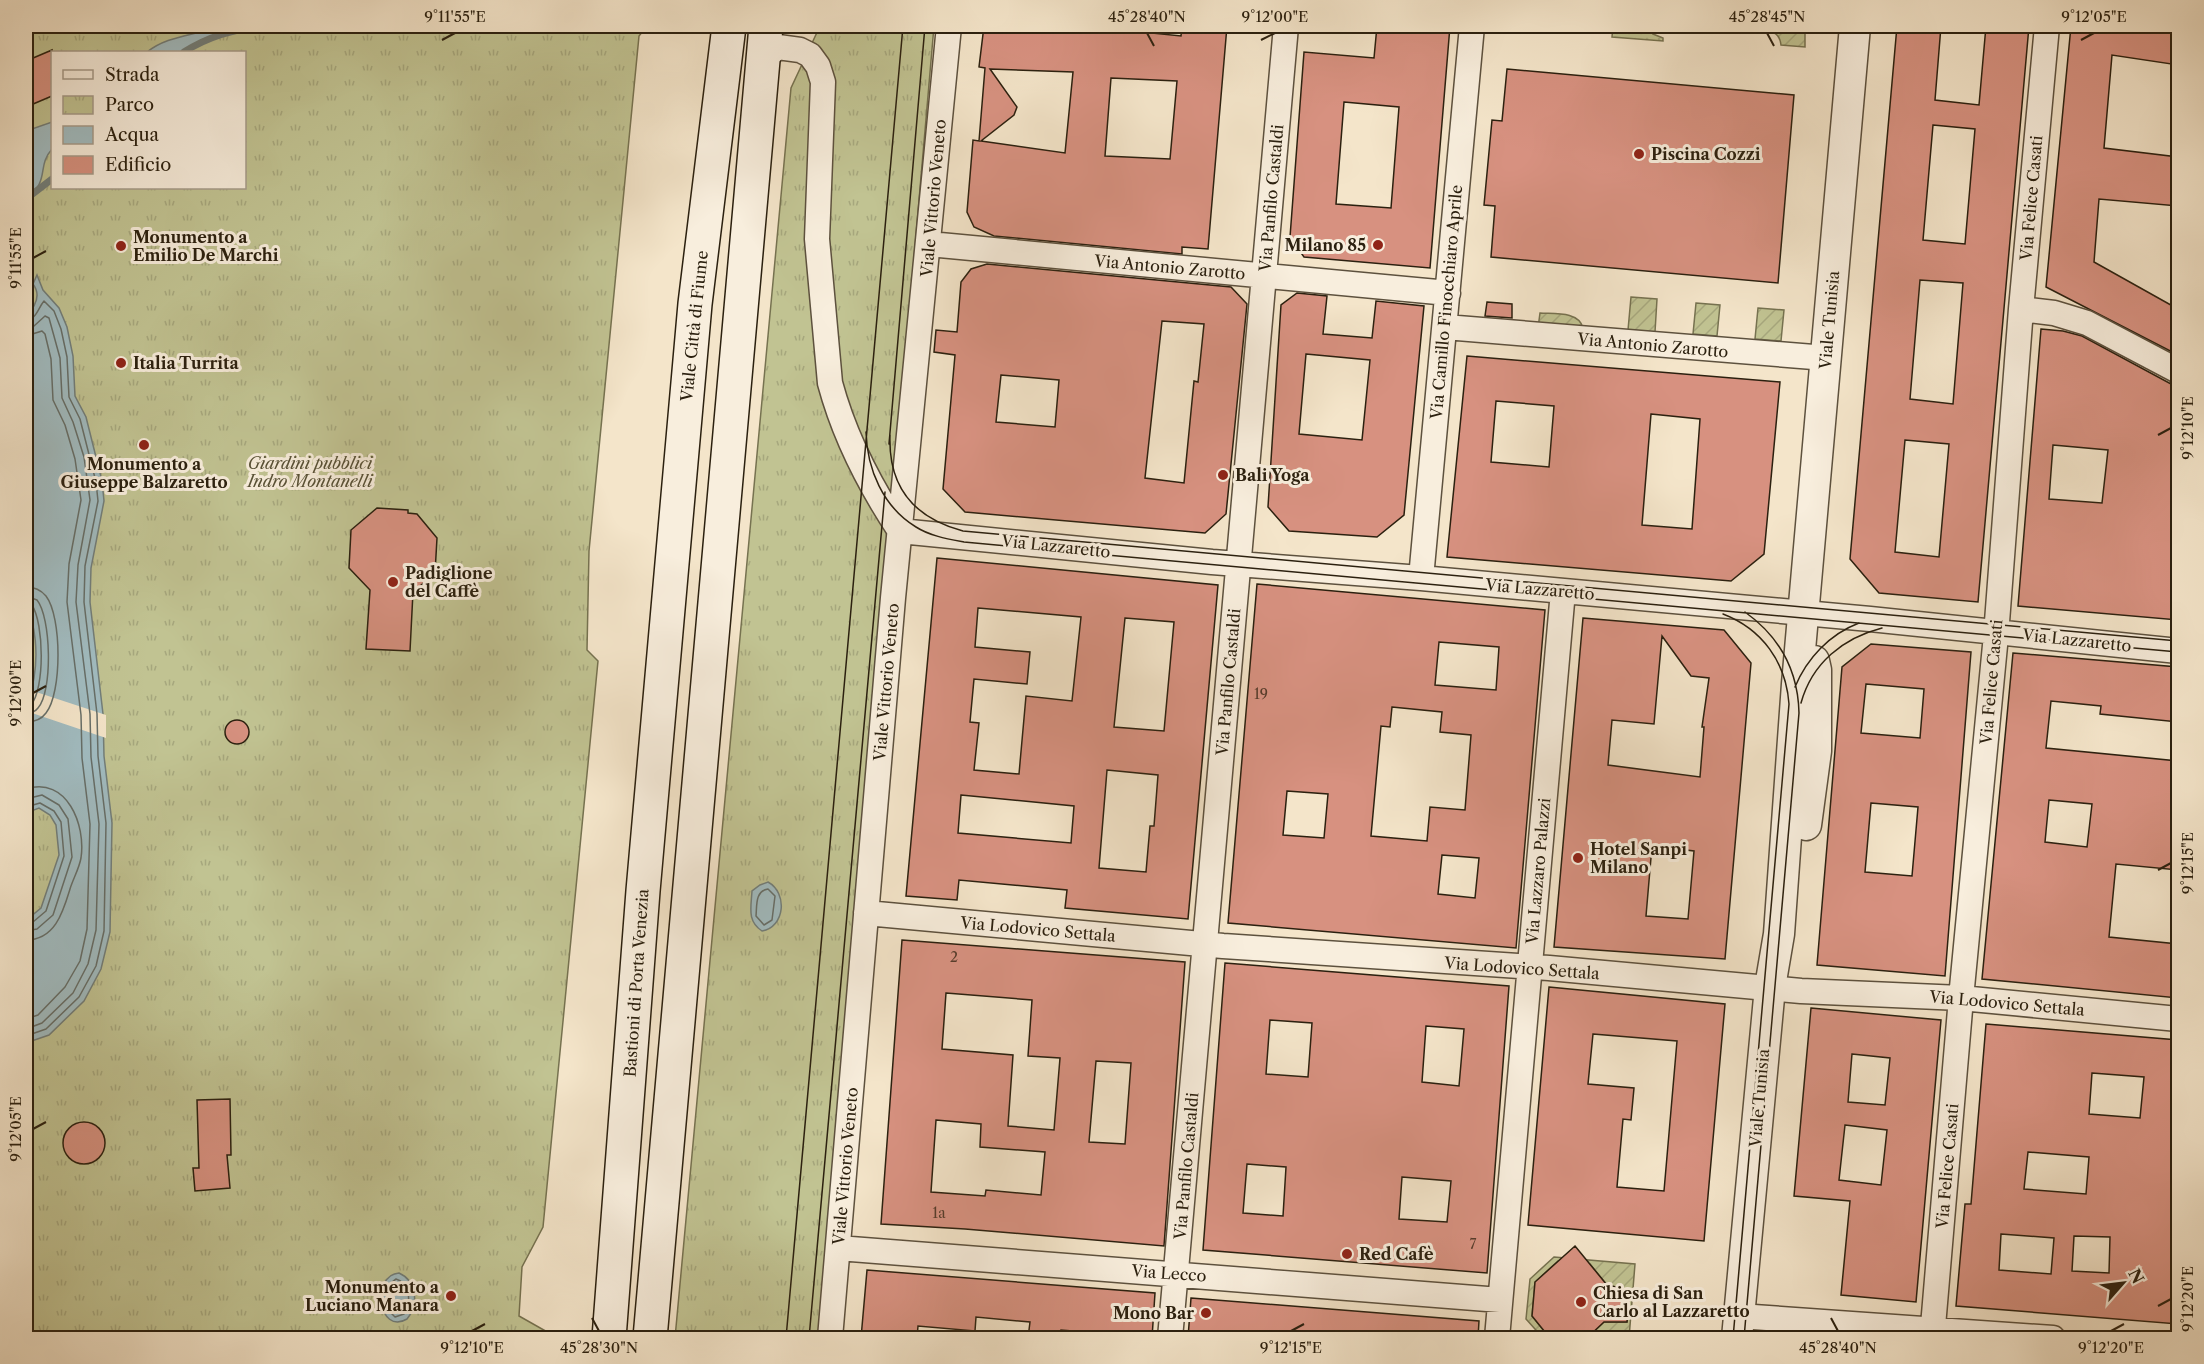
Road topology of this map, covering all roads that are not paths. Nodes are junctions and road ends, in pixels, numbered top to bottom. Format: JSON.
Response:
{"nodes":[{"id":1,"x":729,"y":26,"type":"edge"},
{"id":2,"x":766,"y":26,"type":"edge"},
{"id":3,"x":949,"y":26,"type":"edge"},
{"id":4,"x":1286,"y":26,"type":"edge"},
{"id":5,"x":1472,"y":26,"type":"edge"},
{"id":6,"x":1855,"y":26,"type":"edge"},
{"id":7,"x":2047,"y":26,"type":"edge"},
{"id":8,"x":763,"y":59,"type":"junction"},
{"id":9,"x":929,"y":244,"type":"junction"},
{"id":10,"x":1264,"y":275,"type":"junction"},
{"id":11,"x":1448,"y":293,"type":"junction"},
{"id":12,"x":2021,"y":309,"type":"junction"},
{"id":13,"x":1444,"y":327,"type":"junction"},
{"id":14,"x":1826,"y":358,"type":"junction"},
{"id":15,"x":2178,"y":371,"type":"edge"},
{"id":16,"x":900,"y":531,"type":"junction"},
{"id":17,"x":1239,"y":564,"type":"junction"},
{"id":18,"x":1420,"y":578,"type":"junction"},
{"id":19,"x":1563,"y":591,"type":"junction"},
{"id":20,"x":1804,"y":614,"type":"junction"},
{"id":21,"x":667,"y":628,"type":"joint"},
{"id":22,"x":1996,"y":632,"type":"junction"},
{"id":23,"x":2178,"y":651,"type":"edge"},
{"id":24,"x":867,"y":913,"type":"junction"},
{"id":25,"x":1205,"y":945,"type":"junction"},
{"id":26,"x":1530,"y":968,"type":"junction"},
{"id":27,"x":1770,"y":987,"type":"junction"},
{"id":28,"x":1960,"y":998,"type":"junction"},
{"id":29,"x":2178,"y":1019,"type":"edge"},
{"id":30,"x":838,"y":1248,"type":"junction"},
{"id":31,"x":1176,"y":1274,"type":"junction"},
{"id":32,"x":1500,"y":1300,"type":"junction"},
{"id":33,"x":1738,"y":1327,"type":"edge"},
{"id":34,"x":1497,"y":1334,"type":"edge"},
{"id":35,"x":1933,"y":1334,"type":"edge"},
{"id":36,"x":609,"y":1338,"type":"edge"},
{"id":37,"x":650,"y":1338,"type":"edge"},
{"id":38,"x":830,"y":1338,"type":"edge"},
{"id":39,"x":1170,"y":1338,"type":"edge"},
{"id":40,"x":2053,"y":1338,"type":"edge"}],
"edges":[{"from":1,"to":21,"type":"main road","name":"Viale Città di Fiume"},
{"from":2,"to":8,"type":"main road"},
{"from":3,"to":9,"type":"street","name":"Viale Vittorio Veneto"},
{"from":4,"to":10,"type":"street","name":"Via Panfilo Castaldi"},
{"from":5,"to":11,"type":"street","name":"Via Camillo Finocchiaro Aprile"},
{"from":6,"to":14,"type":"street","name":"Viale Tunisia"},
{"from":7,"to":12,"type":"street","name":"Via Felice Casati"},
{"from":8,"to":16,"type":"street"},
{"from":8,"to":37,"type":"main road"},
{"from":9,"to":10,"type":"street","name":"Via Antonio Zarotto"},
{"from":9,"to":16,"type":"street","name":"Viale Vittorio Veneto"},
{"from":10,"to":11,"type":"street","name":"Via Antonio Zarotto"},
{"from":10,"to":17,"type":"street","name":"Via Panfilo Castaldi"},
{"from":11,"to":13,"type":"street","name":"Via Camillo Finocchiaro Aprile"},
{"from":12,"to":15,"type":"street"},
{"from":12,"to":22,"type":"street","name":"Via Felice Casati"},
{"from":13,"to":14,"type":"street","name":"Via Antonio Zarotto"},
{"from":13,"to":18,"type":"street","name":"Via Camillo Finocchiaro Aprile"},
{"from":14,"to":20,"type":"street","name":"Viale Tunisia"},
{"from":16,"to":17,"type":"street","name":"Via Lazzaretto"},
{"from":16,"to":24,"type":"street","name":"Viale Vittorio Veneto"},
{"from":17,"to":18,"type":"street","name":"Via Lazzaretto"},
{"from":17,"to":25,"type":"street","name":"Via Panfilo Castaldi"},
{"from":18,"to":19,"type":"street","name":"Via Lazzaretto"},
{"from":19,"to":20,"type":"street","name":"Via Lazzaretto"},
{"from":19,"to":26,"type":"street","name":"Via Lazzaro Palazzi"},
{"from":20,"to":22,"type":"street","name":"Via Lazzaretto"},
{"from":20,"to":27,"type":"street","name":"Viale Tunisia"},
{"from":21,"to":36,"type":"main road","name":"Bastioni di Porta Venezia"},
{"from":22,"to":23,"type":"street","name":"Via Lazzaretto"},
{"from":22,"to":28,"type":"street","name":"Via Felice Casati"},
{"from":24,"to":25,"type":"street","name":"Via Lodovico Settala"},
{"from":24,"to":30,"type":"street","name":"Viale Vittorio Veneto"},
{"from":25,"to":26,"type":"street","name":"Via Lodovico Settala"},
{"from":25,"to":31,"type":"street","name":"Via Panfilo Castaldi"},
{"from":26,"to":27,"type":"street","name":"Via Lodovico Settala"},
{"from":26,"to":32,"type":"street","name":"Via Lazzaro Palazzi"},
{"from":27,"to":28,"type":"street","name":"Via Lodovico Settala"},
{"from":27,"to":33,"type":"street","name":"Viale Tunisia"},
{"from":28,"to":29,"type":"street","name":"Via Lodovico Settala"},
{"from":28,"to":35,"type":"street","name":"Via Felice Casati"},
{"from":30,"to":31,"type":"street","name":"Via Lecco"},
{"from":30,"to":38,"type":"street","name":"Viale Vittorio Veneto"},
{"from":31,"to":32,"type":"street","name":"Via Lecco"},
{"from":31,"to":39,"type":"street","name":"Via Panfilo Castaldi"},
{"from":32,"to":34,"type":"street","name":"Via Lazzaro Palazzi"},
{"from":33,"to":35,"type":"street"},
{"from":35,"to":40,"type":"street"}]}
